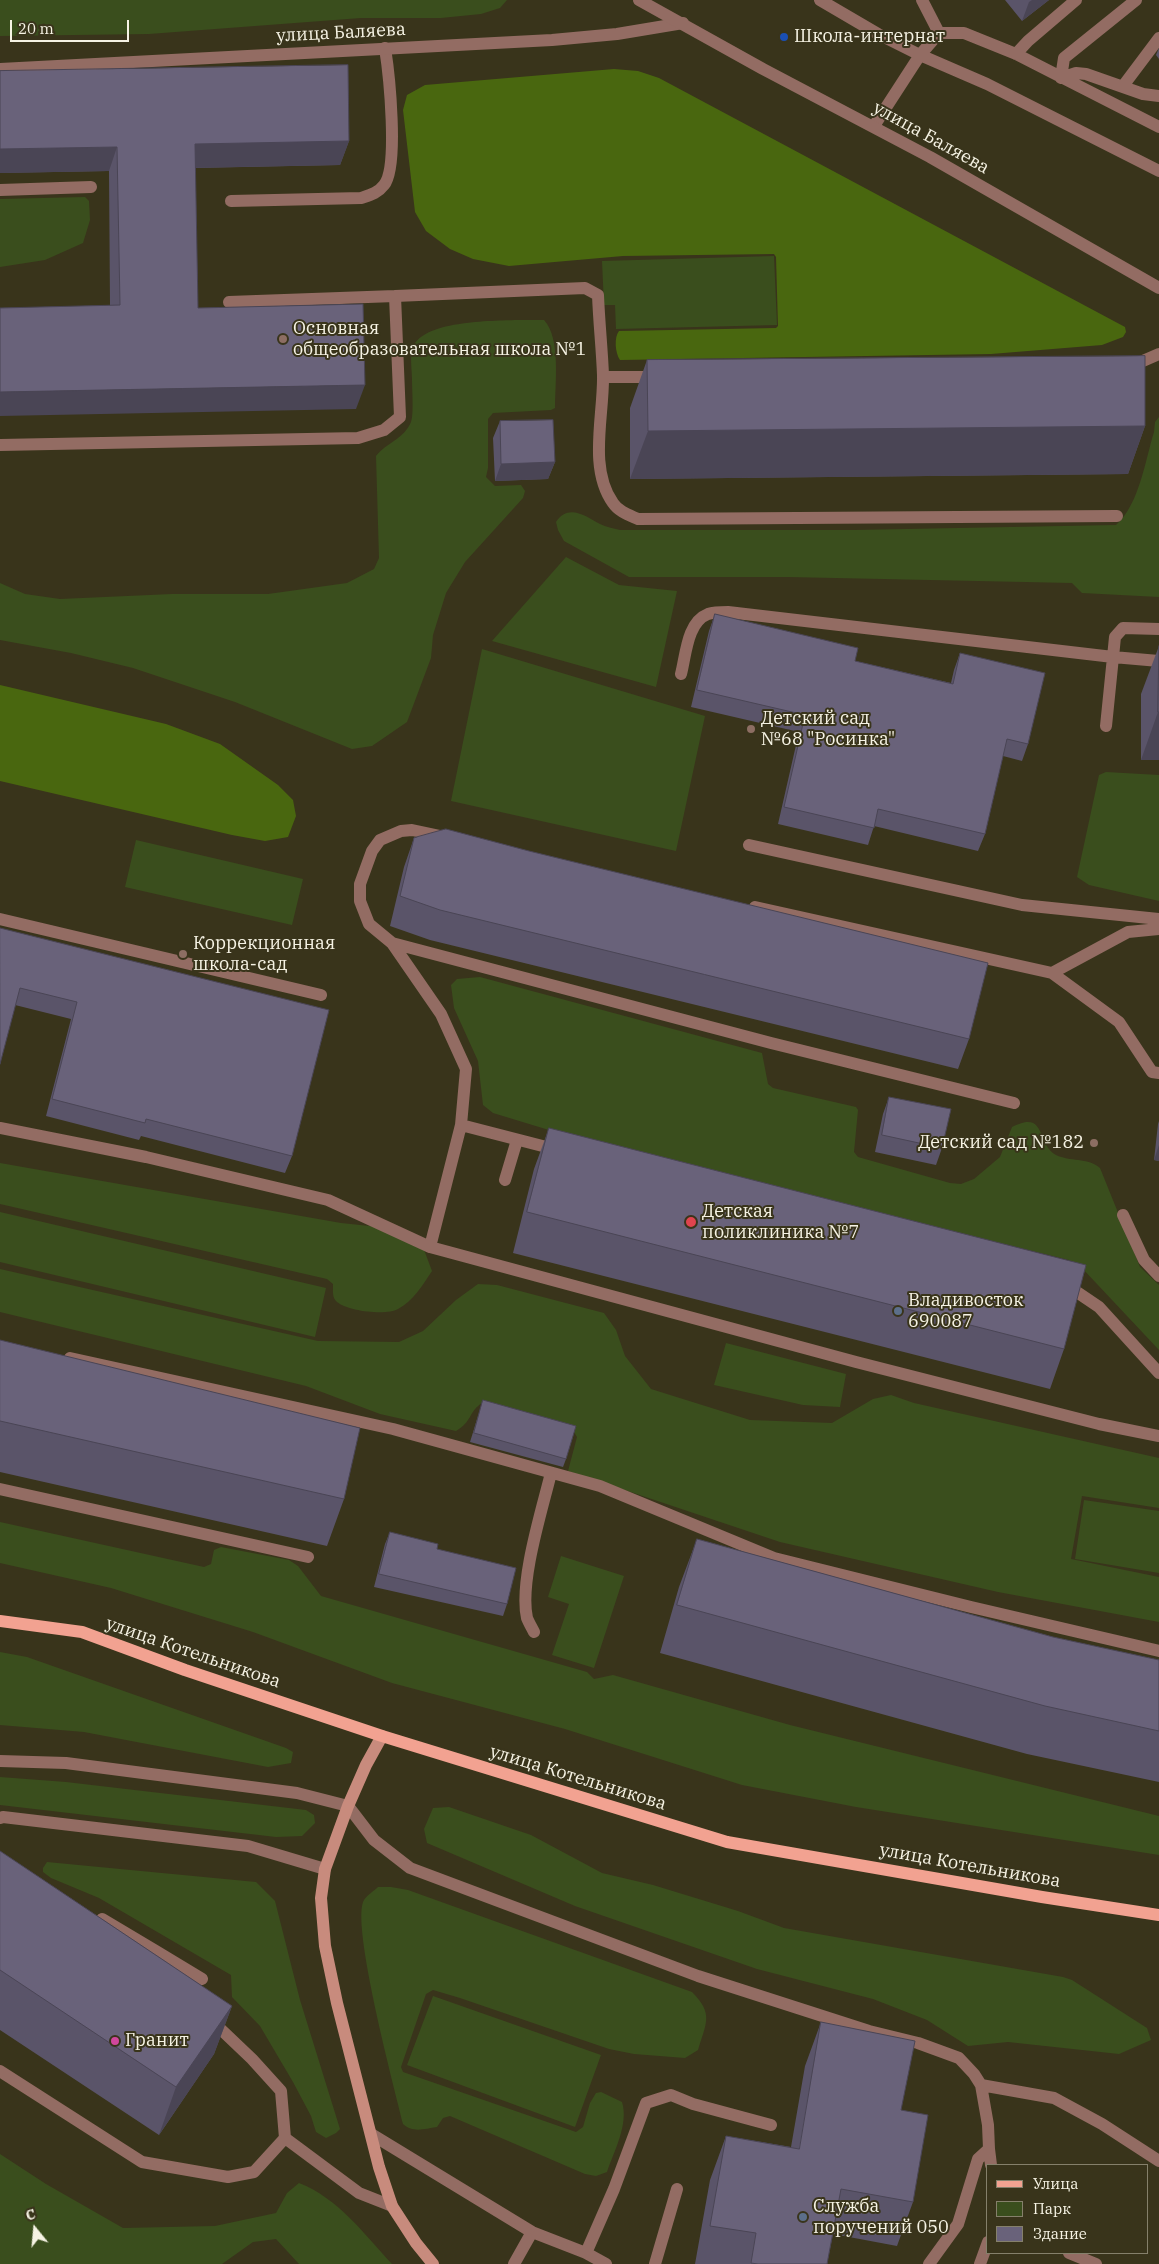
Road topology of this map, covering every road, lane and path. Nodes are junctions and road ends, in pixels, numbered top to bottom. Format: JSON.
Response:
{"nodes":[{"id":1,"x":639,"y":0,"type":"edge"},
{"id":2,"x":820,"y":0,"type":"edge"},
{"id":3,"x":922,"y":0,"type":"edge"},
{"id":4,"x":1076,"y":0,"type":"edge"},
{"id":5,"x":1136,"y":0,"type":"edge"},
{"id":6,"x":683,"y":23,"type":"junction"},
{"id":7,"x":940,"y":33,"type":"junction"},
{"id":8,"x":1159,"y":38,"type":"edge"},
{"id":9,"x":385,"y":48,"type":"junction"},
{"id":10,"x":1016,"y":54,"type":"junction"},
{"id":11,"x":920,"y":55,"type":"junction"},
{"id":12,"x":0,"y":69,"type":"edge"},
{"id":13,"x":1061,"y":78,"type":"junction"},
{"id":14,"x":1123,"y":86,"type":"junction"},
{"id":15,"x":1159,"y":96,"type":"edge"},
{"id":16,"x":874,"y":126,"type":"junction"},
{"id":17,"x":1159,"y":128,"type":"edge"},
{"id":18,"x":1159,"y":171,"type":"edge"},
{"id":19,"x":91,"y":188,"type":"dead end"},
{"id":20,"x":0,"y":190,"type":"edge"},
{"id":21,"x":231,"y":201,"type":"dead end"},
{"id":22,"x":1159,"y":288,"type":"edge"},
{"id":23,"x":395,"y":296,"type":"junction"},
{"id":24,"x":229,"y":302,"type":"dead end"},
{"id":25,"x":1159,"y":354,"type":"edge"},
{"id":26,"x":1120,"y":370,"type":"edge"},
{"id":27,"x":671,"y":376,"type":"edge"},
{"id":28,"x":603,"y":377,"type":"junction"},
{"id":29,"x":0,"y":445,"type":"edge"},
{"id":30,"x":1117,"y":516,"type":"dead end"},
{"id":31,"x":1159,"y":629,"type":"edge"},
{"id":32,"x":1113,"y":657,"type":"junction"},
{"id":33,"x":1159,"y":661,"type":"edge"},
{"id":34,"x":682,"y":674,"type":"dead end"},
{"id":35,"x":1106,"y":726,"type":"dead end"},
{"id":36,"x":461,"y":841,"type":"edge"},
{"id":37,"x":748,"y":845,"type":"dead end"},
{"id":38,"x":742,"y":904,"type":"edge"},
{"id":39,"x":0,"y":919,"type":"edge"},
{"id":40,"x":1159,"y":920,"type":"edge"},
{"id":41,"x":1159,"y":929,"type":"edge"},
{"id":42,"x":392,"y":943,"type":"junction"},
{"id":43,"x":1052,"y":974,"type":"junction"},
{"id":44,"x":321,"y":995,"type":"dead end"},
{"id":45,"x":1159,"y":1074,"type":"edge"},
{"id":46,"x":1014,"y":1103,"type":"dead end"},
{"id":47,"x":461,"y":1125,"type":"junction"},
{"id":48,"x":0,"y":1128,"type":"edge"},
{"id":49,"x":517,"y":1140,"type":"junction"},
{"id":50,"x":572,"y":1154,"type":"edge"},
{"id":51,"x":505,"y":1180,"type":"dead end"},
{"id":52,"x":1123,"y":1215,"type":"dead end"},
{"id":53,"x":430,"y":1247,"type":"junction"},
{"id":54,"x":1159,"y":1276,"type":"edge"},
{"id":55,"x":1048,"y":1279,"type":"edge"},
{"id":56,"x":58,"y":1355,"type":"edge"},
{"id":57,"x":1159,"y":1373,"type":"edge"},
{"id":58,"x":1159,"y":1436,"type":"edge"},
{"id":59,"x":551,"y":1473,"type":"junction"},
{"id":60,"x":0,"y":1489,"type":"edge"},
{"id":61,"x":308,"y":1558,"type":"dead end"},
{"id":62,"x":0,"y":1621,"type":"edge"},
{"id":63,"x":534,"y":1632,"type":"dead end"},
{"id":64,"x":1159,"y":1651,"type":"edge"},
{"id":65,"x":382,"y":1736,"type":"junction"},
{"id":66,"x":0,"y":1761,"type":"edge"},
{"id":67,"x":348,"y":1806,"type":"junction"},
{"id":68,"x":0,"y":1818,"type":"edge"},
{"id":69,"x":325,"y":1869,"type":"junction"},
{"id":70,"x":1159,"y":1915,"type":"edge"},
{"id":71,"x":102,"y":1919,"type":"edge"},
{"id":72,"x":154,"y":1950,"type":"junction"},
{"id":73,"x":141,"y":1969,"type":"edge"},
{"id":74,"x":202,"y":1979,"type":"dead end"},
{"id":75,"x":200,"y":2010,"type":"edge"},
{"id":76,"x":0,"y":2071,"type":"edge"},
{"id":77,"x":981,"y":2085,"type":"junction"},
{"id":78,"x":771,"y":2125,"type":"dead end"},
{"id":79,"x":371,"y":2134,"type":"junction"},
{"id":80,"x":285,"y":2138,"type":"junction"},
{"id":81,"x":990,"y":2149,"type":"junction"},
{"id":82,"x":1159,"y":2161,"type":"edge"},
{"id":83,"x":991,"y":2164,"type":"edge"},
{"id":84,"x":677,"y":2189,"type":"dead end"},
{"id":85,"x":392,"y":2206,"type":"junction"},
{"id":86,"x":532,"y":2232,"type":"junction"},
{"id":87,"x":986,"y":2248,"type":"edge"},
{"id":88,"x":586,"y":2253,"type":"junction"},
{"id":89,"x":1071,"y":2254,"type":"edge"},
{"id":90,"x":433,"y":2264,"type":"edge"},
{"id":91,"x":514,"y":2264,"type":"edge"},
{"id":92,"x":606,"y":2264,"type":"edge"},
{"id":93,"x":655,"y":2264,"type":"edge"},
{"id":94,"x":929,"y":2264,"type":"edge"},
{"id":95,"x":980,"y":2264,"type":"edge"},
{"id":96,"x":1096,"y":2264,"type":"edge"}],
"edges":[{"from":1,"to":6,"type":"street","name":"улица Баляева"},
{"from":2,"to":11,"type":"street"},
{"from":3,"to":7,"type":"street"},
{"from":4,"to":10,"type":"street"},
{"from":5,"to":13,"type":"street"},
{"from":6,"to":9,"type":"street","name":"улица Баляева"},
{"from":6,"to":16,"type":"street","name":"улица Баляева"},
{"from":7,"to":10,"type":"street"},
{"from":7,"to":11,"type":"street"},
{"from":8,"to":14,"type":"street"},
{"from":9,"to":12,"type":"street","name":"улица Баляева"},
{"from":9,"to":21,"type":"street"},
{"from":10,"to":13,"type":"street"},
{"from":11,"to":16,"type":"street"},
{"from":11,"to":18,"type":"street"},
{"from":13,"to":14,"type":"street"},
{"from":13,"to":17,"type":"street"},
{"from":14,"to":15,"type":"street"},
{"from":16,"to":22,"type":"street","name":"улица Баляева"},
{"from":19,"to":20,"type":"street"},
{"from":23,"to":24,"type":"street"},
{"from":23,"to":28,"type":"street"},
{"from":23,"to":29,"type":"street"},
{"from":25,"to":26,"type":"street"},
{"from":27,"to":28,"type":"street"},
{"from":28,"to":30,"type":"street"},
{"from":31,"to":32,"type":"street"},
{"from":32,"to":33,"type":"street"},
{"from":32,"to":34,"type":"street"},
{"from":32,"to":35,"type":"street"},
{"from":36,"to":42,"type":"street"},
{"from":37,"to":40,"type":"street"},
{"from":38,"to":43,"type":"street"},
{"from":39,"to":44,"type":"street"},
{"from":41,"to":43,"type":"street"},
{"from":42,"to":46,"type":"street"},
{"from":42,"to":47,"type":"street"},
{"from":43,"to":45,"type":"street"},
{"from":47,"to":49,"type":"street"},
{"from":47,"to":53,"type":"street"},
{"from":48,"to":53,"type":"street"},
{"from":49,"to":50,"type":"street"},
{"from":49,"to":51,"type":"street"},
{"from":52,"to":54,"type":"street"},
{"from":53,"to":58,"type":"street"},
{"from":55,"to":57,"type":"street"},
{"from":56,"to":59,"type":"street"},
{"from":59,"to":63,"type":"street"},
{"from":59,"to":64,"type":"street"},
{"from":60,"to":61,"type":"street"},
{"from":62,"to":65,"type":"main road","name":"улица Котельникова"},
{"from":65,"to":67,"type":"main road"},
{"from":65,"to":70,"type":"main road","name":"улица Котельникова"},
{"from":66,"to":67,"type":"street"},
{"from":67,"to":69,"type":"main road"},
{"from":67,"to":77,"type":"street"},
{"from":68,"to":69,"type":"street"},
{"from":69,"to":79,"type":"main road"},
{"from":71,"to":72,"type":"street"},
{"from":72,"to":73,"type":"street"},
{"from":72,"to":74,"type":"street"},
{"from":75,"to":80,"type":"street"},
{"from":76,"to":80,"type":"street"},
{"from":77,"to":81,"type":"street"},
{"from":77,"to":82,"type":"street"},
{"from":78,"to":88,"type":"street"},
{"from":79,"to":85,"type":"main road"},
{"from":79,"to":86,"type":"street"},
{"from":80,"to":85,"type":"street"},
{"from":81,"to":83,"type":"street"},
{"from":81,"to":94,"type":"street"},
{"from":84,"to":93,"type":"street"},
{"from":85,"to":90,"type":"main road"},
{"from":86,"to":88,"type":"street"},
{"from":86,"to":91,"type":"street"},
{"from":87,"to":95,"type":"street"},
{"from":88,"to":92,"type":"street"},
{"from":89,"to":96,"type":"street"}]}
